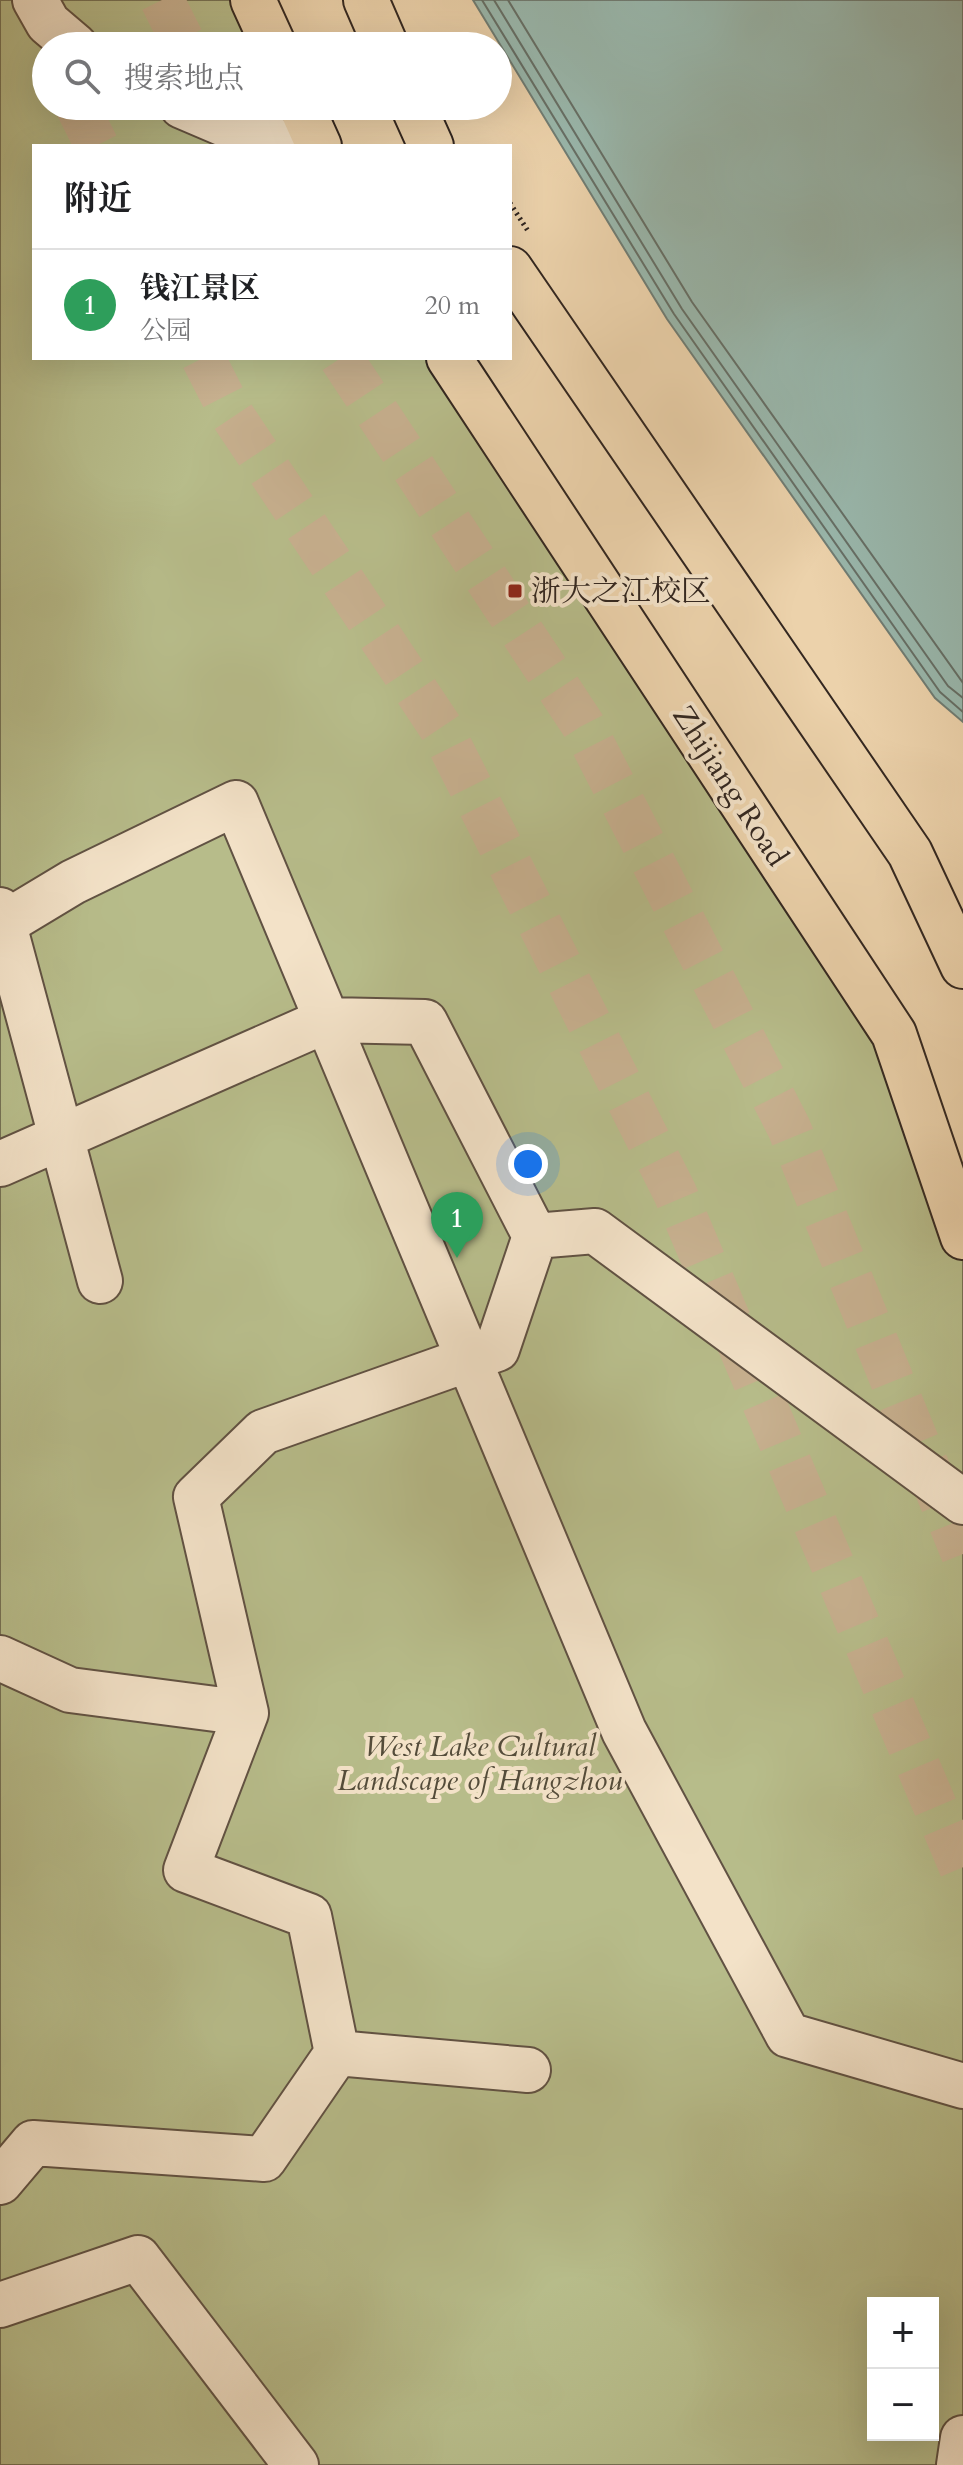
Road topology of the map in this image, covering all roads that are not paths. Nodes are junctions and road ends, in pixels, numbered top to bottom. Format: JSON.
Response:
{"nodes":[{"id":1,"x":35,"y":0,"type":"edge"},
{"id":2,"x":253,"y":0,"type":"edge"},
{"id":3,"x":366,"y":0,"type":"edge"},
{"id":4,"x":59,"y":32,"type":"edge"},
{"id":5,"x":268,"y":32,"type":"edge"},
{"id":6,"x":380,"y":32,"type":"edge"},
{"id":7,"x":215,"y":120,"type":"edge"},
{"id":8,"x":307,"y":120,"type":"edge"},
{"id":9,"x":419,"y":120,"type":"edge"},
{"id":10,"x":292,"y":144,"type":"edge"},
{"id":11,"x":318,"y":144,"type":"edge"},
{"id":12,"x":430,"y":144,"type":"edge"},
{"id":13,"x":512,"y":272,"type":"edge"},
{"id":14,"x":450,"y":360,"type":"edge"},
{"id":15,"x":1,"y":920,"type":"edge"},
{"id":16,"x":963,"y":966,"type":"edge"},
{"id":17,"x":327,"y":1020,"type":"junction"},
{"id":18,"x":60,"y":1138,"type":"junction"},
{"id":19,"x":0,"y":1164,"type":"edge"},
{"id":20,"x":535,"y":1236,"type":"junction"},
{"id":21,"x":963,"y":1237,"type":"edge"},
{"id":22,"x":100,"y":1281,"type":"dead end"},
{"id":23,"x":468,"y":1359,"type":"junction"},
{"id":24,"x":963,"y":1502,"type":"edge"},
{"id":25,"x":0,"y":1658,"type":"edge"},
{"id":26,"x":246,"y":1713,"type":"junction"},
{"id":27,"x":337,"y":2053,"type":"junction"},
{"id":28,"x":528,"y":2070,"type":"dead end"},
{"id":29,"x":963,"y":2086,"type":"edge"},
{"id":30,"x":0,"y":2182,"type":"edge"},
{"id":31,"x":4,"y":2293,"type":"edge"},
{"id":32,"x":963,"y":2438,"type":"edge"},
{"id":33,"x":296,"y":2465,"type":"edge"},
{"id":34,"x":959,"y":2465,"type":"edge"}],
"edges":[{"from":1,"to":4,"type":"street"},
{"from":2,"to":5,"type":"main road"},
{"from":3,"to":6,"type":"main road"},
{"from":7,"to":10,"type":"street"},
{"from":8,"to":11,"type":"main road"},
{"from":9,"to":12,"type":"main road"},
{"from":13,"to":16,"type":"main road"},
{"from":14,"to":21,"type":"main road","name":"Zhijiang Road"},
{"from":15,"to":17,"type":"street"},
{"from":15,"to":18,"type":"street"},
{"from":17,"to":18,"type":"street"},
{"from":17,"to":20,"type":"street"},
{"from":17,"to":23,"type":"street"},
{"from":18,"to":19,"type":"street"},
{"from":18,"to":22,"type":"street"},
{"from":20,"to":23,"type":"street"},
{"from":20,"to":24,"type":"street"},
{"from":23,"to":26,"type":"street"},
{"from":23,"to":29,"type":"street"},
{"from":25,"to":26,"type":"street"},
{"from":26,"to":27,"type":"street"},
{"from":27,"to":28,"type":"street"},
{"from":27,"to":30,"type":"street"},
{"from":31,"to":33,"type":"street"},
{"from":32,"to":34,"type":"street"}]}
